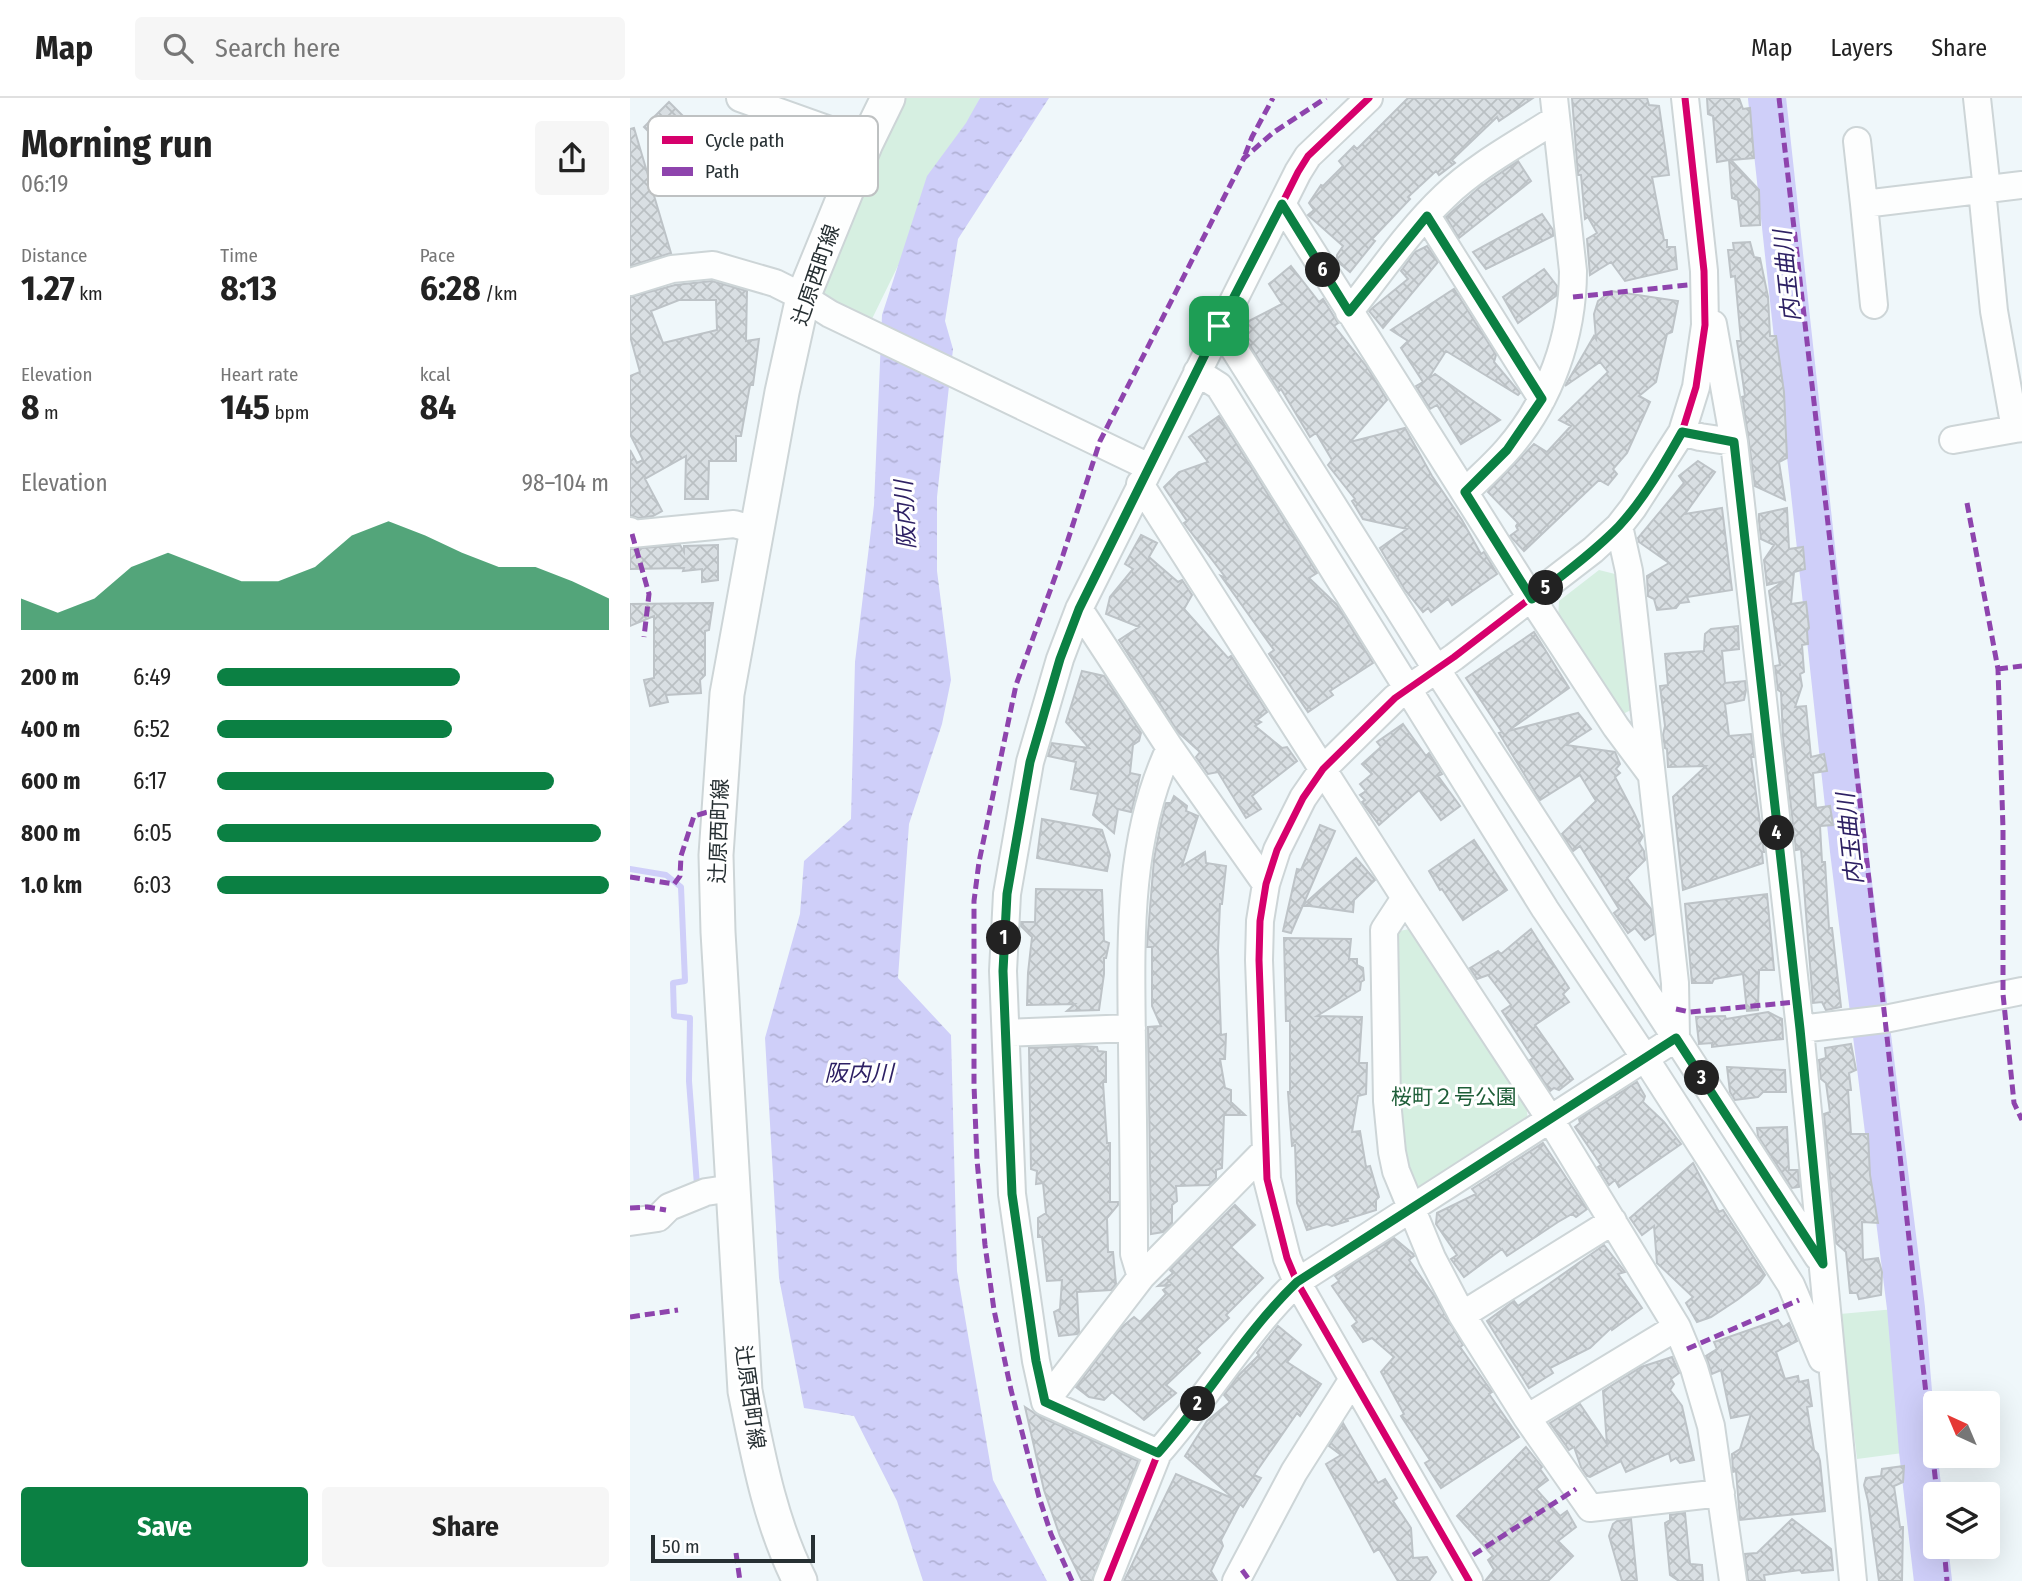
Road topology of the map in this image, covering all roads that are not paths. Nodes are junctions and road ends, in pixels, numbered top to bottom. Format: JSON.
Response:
{"nodes":[{"id":1,"x":740,"y":98,"type":"edge"},
{"id":2,"x":888,"y":98,"type":"edge"},
{"id":3,"x":1369,"y":98,"type":"edge"},
{"id":4,"x":1685,"y":98,"type":"edge"},
{"id":5,"x":1977,"y":98,"type":"edge"},
{"id":6,"x":1555,"y":108,"type":"edge"},
{"id":7,"x":790,"y":116,"type":"edge"},
{"id":8,"x":878,"y":118,"type":"edge"},
{"id":9,"x":1857,"y":141,"type":"dead end"},
{"id":10,"x":2022,"y":186,"type":"edge"},
{"id":11,"x":1985,"y":190,"type":"junction"},
{"id":12,"x":850,"y":196,"type":"edge"},
{"id":13,"x":1282,"y":204,"type":"junction"},
{"id":14,"x":1864,"y":204,"type":"junction"},
{"id":15,"x":1427,"y":216,"type":"junction"},
{"id":16,"x":1704,"y":271,"type":"junction"},
{"id":17,"x":630,"y":282,"type":"edge"},
{"id":18,"x":817,"y":305,"type":"junction"},
{"id":19,"x":1874,"y":305,"type":"dead end"},
{"id":20,"x":1349,"y":312,"type":"junction"},
{"id":21,"x":1219,"y":326,"type":"junction"},
{"id":22,"x":1197,"y":372,"type":"junction"},
{"id":23,"x":1542,"y":399,"type":"junction"},
{"id":24,"x":2018,"y":428,"type":"edge"},
{"id":25,"x":1682,"y":432,"type":"junction"},
{"id":26,"x":1953,"y":439,"type":"dead end"},
{"id":27,"x":1734,"y":442,"type":"junction"},
{"id":28,"x":1145,"y":475,"type":"junction"},
{"id":29,"x":1465,"y":492,"type":"junction"},
{"id":30,"x":1619,"y":526,"type":"junction"},
{"id":31,"x":756,"y":530,"type":"junction"},
{"id":32,"x":630,"y":531,"type":"edge"},
{"id":33,"x":1532,"y":599,"type":"junction"},
{"id":34,"x":1079,"y":609,"type":"junction"},
{"id":35,"x":1437,"y":670,"type":"junction"},
{"id":36,"x":1408,"y":689,"type":"junction"},
{"id":37,"x":1170,"y":748,"type":"junction"},
{"id":38,"x":1323,"y":769,"type":"junction"},
{"id":39,"x":1652,"y":776,"type":"junction"},
{"id":40,"x":1266,"y":884,"type":"junction"},
{"id":41,"x":1405,"y":898,"type":"junction"},
{"id":42,"x":2022,"y":991,"type":"edge"},
{"id":43,"x":1132,"y":1028,"type":"junction"},
{"id":44,"x":1800,"y":1029,"type":"junction"},
{"id":45,"x":1006,"y":1033,"type":"junction"},
{"id":46,"x":1676,"y":1038,"type":"junction"},
{"id":47,"x":1645,"y":1058,"type":"junction"},
{"id":48,"x":1550,"y":1119,"type":"junction"},
{"id":49,"x":1265,"y":1150,"type":"junction"},
{"id":50,"x":733,"y":1188,"type":"junction"},
{"id":51,"x":1411,"y":1210,"type":"junction"},
{"id":52,"x":1613,"y":1221,"type":"junction"},
{"id":53,"x":630,"y":1222,"type":"edge"},
{"id":54,"x":1823,"y":1264,"type":"junction"},
{"id":55,"x":1142,"y":1277,"type":"junction"},
{"id":56,"x":1297,"y":1282,"type":"junction"},
{"id":57,"x":1462,"y":1315,"type":"junction"},
{"id":58,"x":1677,"y":1327,"type":"junction"},
{"id":59,"x":1353,"y":1379,"type":"junction"},
{"id":60,"x":1836,"y":1397,"type":"junction"},
{"id":61,"x":1045,"y":1402,"type":"junction"},
{"id":62,"x":1527,"y":1418,"type":"junction"},
{"id":63,"x":1158,"y":1453,"type":"junction"},
{"id":64,"x":1721,"y":1493,"type":"junction"},
{"id":65,"x":800,"y":1581,"type":"edge"},
{"id":66,"x":1107,"y":1581,"type":"edge"},
{"id":67,"x":1236,"y":1581,"type":"edge"},
{"id":68,"x":1469,"y":1581,"type":"edge"},
{"id":69,"x":1733,"y":1581,"type":"edge"},
{"id":70,"x":1853,"y":1581,"type":"edge"}],
"edges":[{"from":1,"to":7,"type":"street"},
{"from":2,"to":8,"type":"main road","name":"辻原西町線"},
{"from":3,"to":13,"type":"street"},
{"from":4,"to":16,"type":"street"},
{"from":5,"to":11,"type":"street"},
{"from":6,"to":15,"type":"street"},
{"from":6,"to":23,"type":"street"},
{"from":9,"to":14,"type":"street"},
{"from":10,"to":11,"type":"street"},
{"from":11,"to":14,"type":"street"},
{"from":11,"to":24,"type":"street"},
{"from":12,"to":18,"type":"main road","name":"辻原西町線"},
{"from":13,"to":20,"type":"street"},
{"from":13,"to":21,"type":"street"},
{"from":14,"to":19,"type":"street"},
{"from":15,"to":20,"type":"street"},
{"from":15,"to":23,"type":"street"},
{"from":16,"to":25,"type":"street"},
{"from":16,"to":27,"type":"street"},
{"from":17,"to":18,"type":"street"},
{"from":18,"to":28,"type":"street"},
{"from":18,"to":31,"type":"main road","name":"辻原西町線"},
{"from":20,"to":29,"type":"street"},
{"from":21,"to":22,"type":"street"},
{"from":21,"to":35,"type":"street"},
{"from":22,"to":28,"type":"street"},
{"from":22,"to":36,"type":"street"},
{"from":23,"to":29,"type":"street"},
{"from":24,"to":26,"type":"street"},
{"from":25,"to":27,"type":"street"},
{"from":25,"to":30,"type":"street"},
{"from":27,"to":44,"type":"street"},
{"from":28,"to":34,"type":"street"},
{"from":28,"to":38,"type":"street"},
{"from":29,"to":33,"type":"street"},
{"from":30,"to":33,"type":"street"},
{"from":30,"to":39,"type":"street"},
{"from":31,"to":32,"type":"street"},
{"from":31,"to":50,"type":"main road","name":"辻原西町線"},
{"from":33,"to":35,"type":"street"},
{"from":33,"to":39,"type":"street"},
{"from":34,"to":37,"type":"street"},
{"from":34,"to":45,"type":"street"},
{"from":35,"to":36,"type":"street"},
{"from":35,"to":46,"type":"street"},
{"from":36,"to":38,"type":"street"},
{"from":36,"to":47,"type":"street"},
{"from":37,"to":40,"type":"street"},
{"from":37,"to":43,"type":"street"},
{"from":38,"to":40,"type":"street"},
{"from":38,"to":41,"type":"street"},
{"from":39,"to":46,"type":"street"},
{"from":40,"to":49,"type":"street"},
{"from":41,"to":48,"type":"street"},
{"from":41,"to":51,"type":"street"},
{"from":42,"to":44,"type":"street"},
{"from":43,"to":45,"type":"street"},
{"from":43,"to":55,"type":"street"},
{"from":44,"to":54,"type":"street"},
{"from":45,"to":61,"type":"street"},
{"from":46,"to":47,"type":"street"},
{"from":46,"to":54,"type":"street"},
{"from":47,"to":48,"type":"street"},
{"from":47,"to":60,"type":"street"},
{"from":48,"to":51,"type":"street"},
{"from":48,"to":52,"type":"street"},
{"from":49,"to":55,"type":"street"},
{"from":49,"to":56,"type":"street"},
{"from":50,"to":53,"type":"street"},
{"from":50,"to":65,"type":"main road","name":"辻原西町線"},
{"from":51,"to":56,"type":"street"},
{"from":51,"to":57,"type":"street"},
{"from":52,"to":57,"type":"street"},
{"from":52,"to":58,"type":"street"},
{"from":54,"to":60,"type":"street"},
{"from":55,"to":61,"type":"street"},
{"from":56,"to":59,"type":"street"},
{"from":56,"to":63,"type":"street"},
{"from":57,"to":62,"type":"street"},
{"from":58,"to":62,"type":"street"},
{"from":58,"to":64,"type":"street"},
{"from":59,"to":67,"type":"street"},
{"from":59,"to":68,"type":"street"},
{"from":60,"to":70,"type":"street"},
{"from":61,"to":63,"type":"street"},
{"from":62,"to":64,"type":"street"},
{"from":63,"to":66,"type":"street"},
{"from":64,"to":69,"type":"street"}]}
